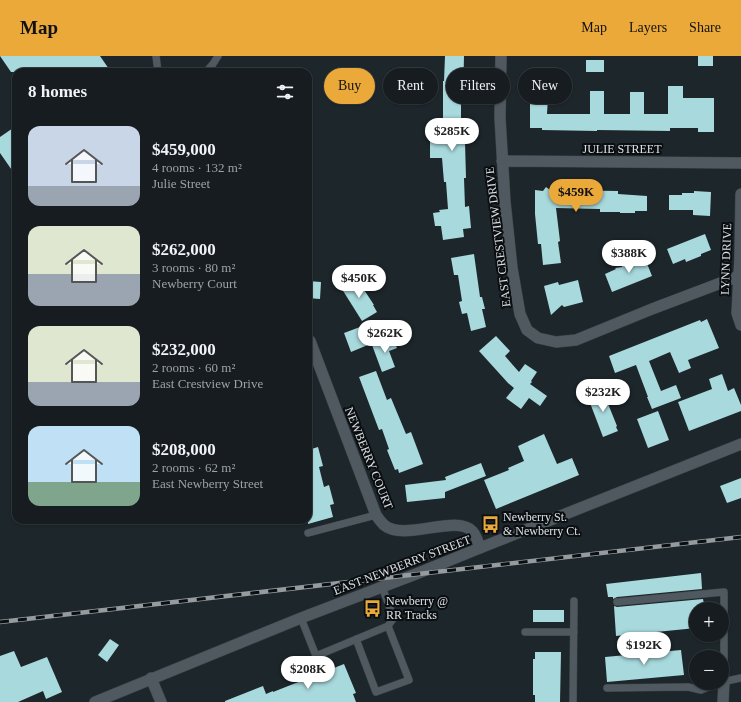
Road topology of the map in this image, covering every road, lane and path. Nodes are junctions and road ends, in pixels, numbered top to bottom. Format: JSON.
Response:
{"nodes":[{"id":1,"x":156,"y":56,"type":"edge"},
{"id":2,"x":218,"y":56,"type":"edge"},
{"id":3,"x":501,"y":56,"type":"edge"},
{"id":4,"x":158,"y":68,"type":"edge"},
{"id":5,"x":210,"y":68,"type":"edge"},
{"id":6,"x":502,"y":161,"type":"junction"},
{"id":7,"x":741,"y":163,"type":"edge"},
{"id":8,"x":741,"y":194,"type":"edge"},
{"id":9,"x":739,"y":276,"type":"junction"},
{"id":10,"x":741,"y":325,"type":"edge"},
{"id":11,"x":312,"y":346,"type":"edge"},
{"id":12,"x":741,"y":444,"type":"edge"},
{"id":13,"x":376,"y":515,"type":"junction"},
{"id":14,"x":308,"y":533,"type":"dead end"},
{"id":15,"x":480,"y":548,"type":"junction"},
{"id":16,"x":382,"y":587,"type":"junction"},
{"id":17,"x":574,"y":601,"type":"dead end"},
{"id":18,"x":617,"y":602,"type":"dead end"},
{"id":19,"x":301,"y":618,"type":"junction"},
{"id":20,"x":388,"y":626,"type":"junction"},
{"id":21,"x":525,"y":632,"type":"dead end"},
{"id":22,"x":574,"y":632,"type":"junction"},
{"id":23,"x":356,"y":639,"type":"junction"},
{"id":24,"x":722,"y":650,"type":"edge"},
{"id":25,"x":152,"y":678,"type":"junction"},
{"id":26,"x":741,"y":678,"type":"edge"},
{"id":27,"x":729,"y":680,"type":"edge"},
{"id":28,"x":689,"y":687,"type":"edge"},
{"id":29,"x":606,"y":688,"type":"dead end"},
{"id":30,"x":722,"y":690,"type":"edge"},
{"id":31,"x":95,"y":702,"type":"edge"},
{"id":32,"x":161,"y":702,"type":"edge"},
{"id":33,"x":573,"y":702,"type":"edge"},
{"id":34,"x":723,"y":702,"type":"edge"}],
"edges":[{"from":1,"to":4,"type":"lane"},
{"from":2,"to":5,"type":"lane"},
{"from":3,"to":6,"type":"street","name":"EAST CRESTVIEW DRIVE"},
{"from":6,"to":7,"type":"street","name":"JULIE STREET"},
{"from":6,"to":9,"type":"street","name":"EAST CRESTVIEW DRIVE"},
{"from":8,"to":9,"type":"street","name":"LYNN DRIVE"},
{"from":9,"to":10,"type":"street","name":"LYNN DRIVE"},
{"from":11,"to":13,"type":"street","name":"NEWBERRY COURT"},
{"from":12,"to":15,"type":"street","name":"EAST NEWBERRY STREET"},
{"from":13,"to":14,"type":"lane"},
{"from":13,"to":15,"type":"street","name":"NEWBERRY COURT"},
{"from":15,"to":16,"type":"street","name":"EAST NEWBERRY STREET"},
{"from":16,"to":19,"type":"street","name":"EAST NEWBERRY STREET"},
{"from":16,"to":20,"type":"lane"},
{"from":17,"to":22,"type":"lane"},
{"from":18,"to":24,"type":"lane"},
{"from":19,"to":23,"type":"lane"},
{"from":19,"to":25,"type":"street","name":"EAST NEWBERRY STREET"},
{"from":20,"to":23,"type":"lane"},
{"from":20,"to":23,"type":"lane"},
{"from":21,"to":22,"type":"lane"},
{"from":22,"to":33,"type":"lane"},
{"from":25,"to":31,"type":"street","name":"EAST NEWBERRY STREET"},
{"from":25,"to":32,"type":"street"},
{"from":26,"to":27,"type":"lane"},
{"from":28,"to":29,"type":"lane"},
{"from":30,"to":34,"type":"street"}]}
